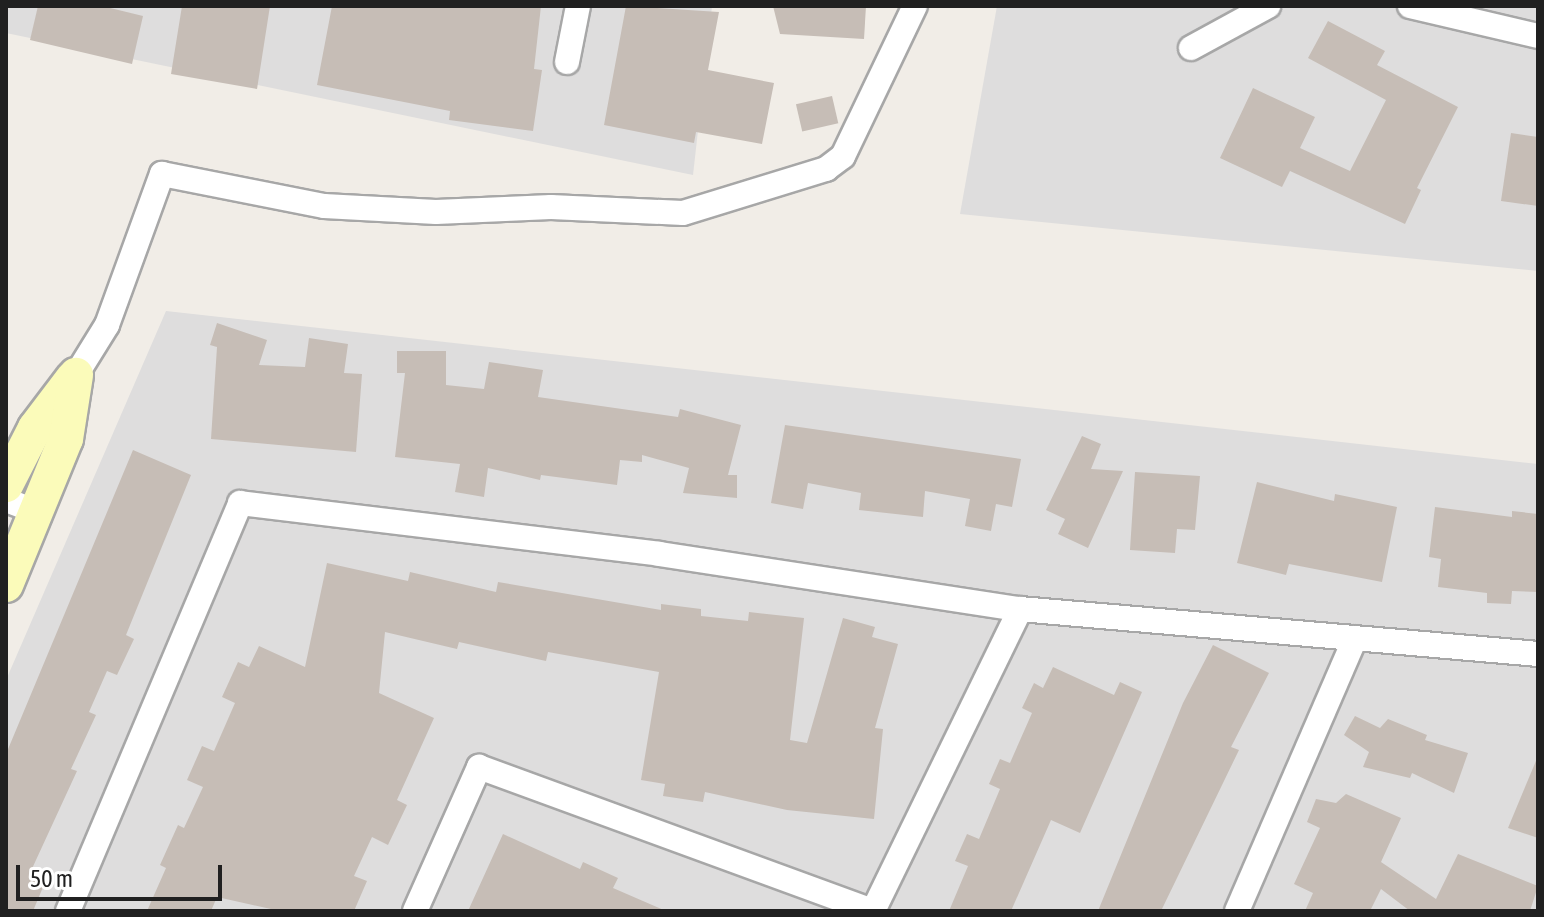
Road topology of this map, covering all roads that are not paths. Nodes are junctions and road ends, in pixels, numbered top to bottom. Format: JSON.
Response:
{"nodes":[{"id":1,"x":578,"y":6,"type":"edge"},
{"id":2,"x":915,"y":6,"type":"edge"},
{"id":3,"x":1268,"y":6,"type":"edge"},
{"id":4,"x":1410,"y":6,"type":"edge"},
{"id":5,"x":1538,"y":36,"type":"edge"},
{"id":6,"x":1191,"y":48,"type":"dead end"},
{"id":7,"x":567,"y":62,"type":"dead end"},
{"id":8,"x":76,"y":375,"type":"junction"},
{"id":9,"x":6,"y":485,"type":"edge"},
{"id":10,"x":22,"y":506,"type":"edge"},
{"id":11,"x":6,"y":585,"type":"edge"},
{"id":12,"x":1020,"y":609,"type":"junction"},
{"id":13,"x":1355,"y":638,"type":"junction"},
{"id":14,"x":1538,"y":654,"type":"edge"},
{"id":15,"x":68,"y":911,"type":"edge"},
{"id":16,"x":415,"y":911,"type":"edge"},
{"id":17,"x":873,"y":911,"type":"edge"},
{"id":18,"x":1237,"y":911,"type":"edge"}],
"edges":[{"from":1,"to":7,"type":"street"},
{"from":2,"to":8,"type":"street"},
{"from":3,"to":6,"type":"street"},
{"from":4,"to":5,"type":"street"},
{"from":8,"to":9,"type":"street"},
{"from":8,"to":10,"type":"street"},
{"from":10,"to":11,"type":"street"},
{"from":12,"to":13,"type":"street"},
{"from":12,"to":15,"type":"street"},
{"from":12,"to":17,"type":"street"},
{"from":13,"to":14,"type":"street"},
{"from":13,"to":18,"type":"street"},
{"from":16,"to":17,"type":"street"}]}
